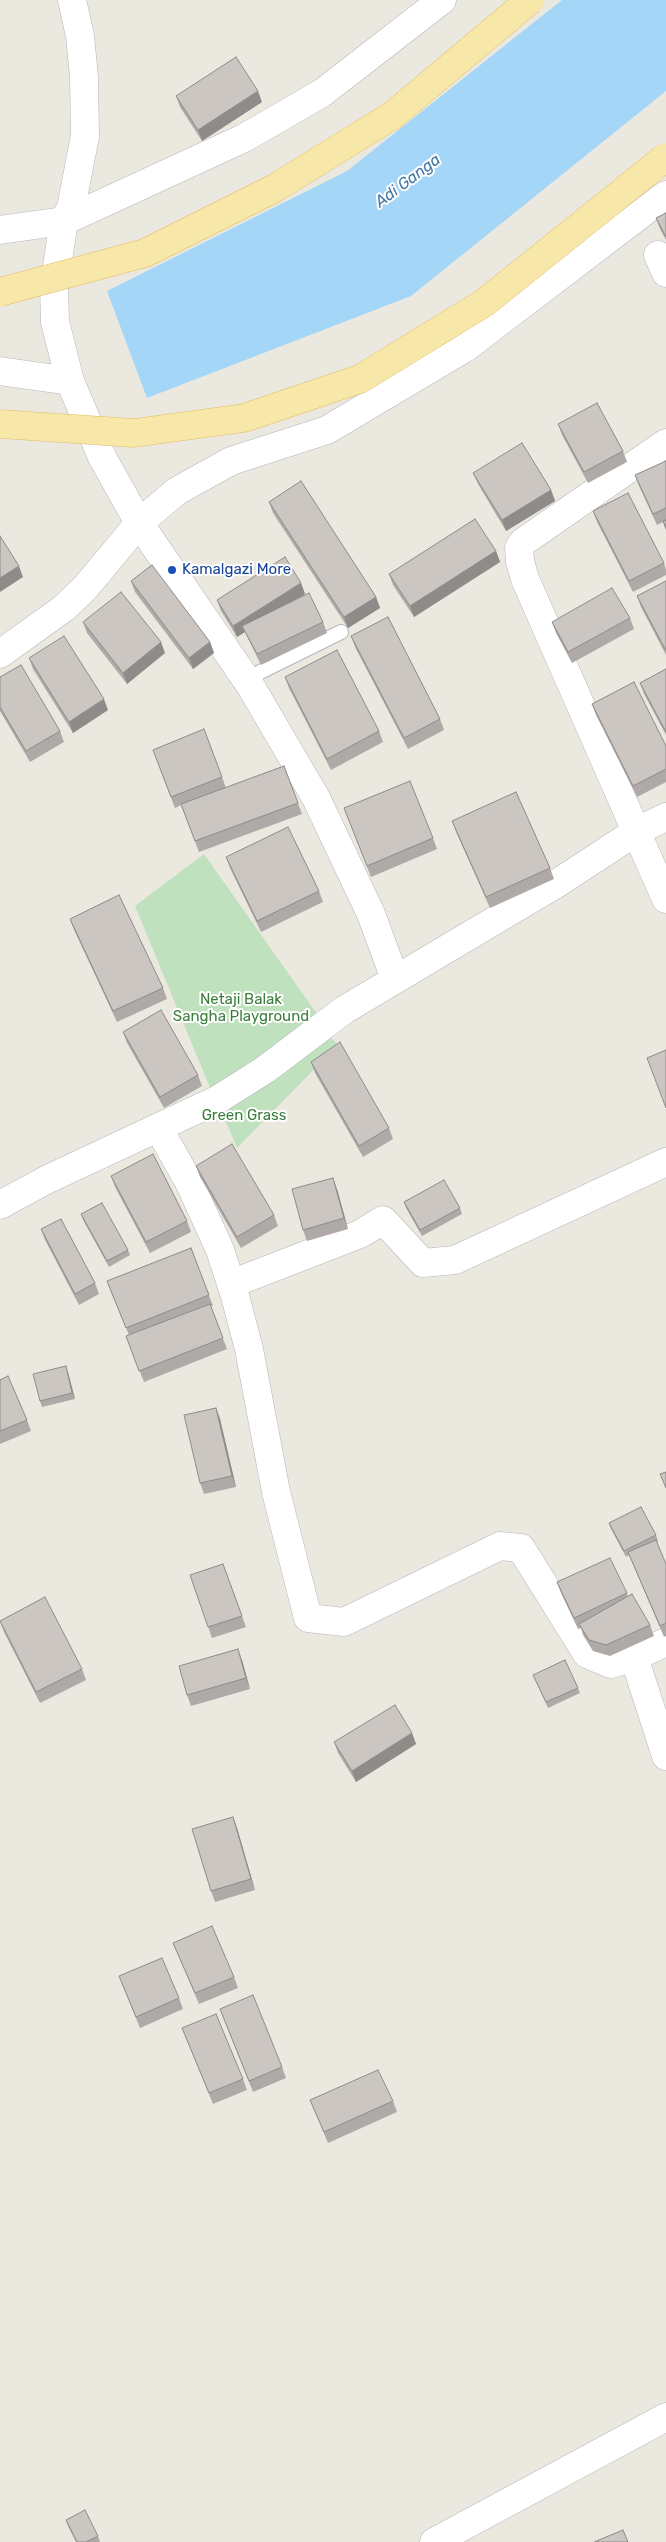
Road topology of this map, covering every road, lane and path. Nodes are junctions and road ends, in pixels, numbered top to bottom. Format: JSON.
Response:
{"nodes":[{"id":1,"x":72,"y":0,"type":"edge"},
{"id":2,"x":442,"y":0,"type":"edge"},
{"id":3,"x":530,"y":0,"type":"edge"},
{"id":4,"x":666,"y":158,"type":"edge"},
{"id":5,"x":666,"y":195,"type":"edge"},
{"id":6,"x":64,"y":221,"type":"junction"},
{"id":7,"x":0,"y":230,"type":"edge"},
{"id":8,"x":0,"y":292,"type":"edge"},
{"id":9,"x":0,"y":371,"type":"edge"},
{"id":10,"x":70,"y":381,"type":"junction"},
{"id":11,"x":0,"y":424,"type":"edge"},
{"id":12,"x":666,"y":443,"type":"edge"},
{"id":13,"x":139,"y":523,"type":"junction"},
{"id":14,"x":341,"y":632,"type":"edge"},
{"id":15,"x":0,"y":654,"type":"edge"},
{"id":16,"x":246,"y":680,"type":"junction"},
{"id":17,"x":666,"y":817,"type":"edge"},
{"id":18,"x":637,"y":830,"type":"junction"},
{"id":19,"x":666,"y":899,"type":"edge"},
{"id":20,"x":395,"y":979,"type":"junction"},
{"id":21,"x":159,"y":1129,"type":"junction"},
{"id":22,"x":666,"y":1162,"type":"edge"},
{"id":23,"x":0,"y":1205,"type":"edge"},
{"id":24,"x":231,"y":1284,"type":"junction"},
{"id":25,"x":666,"y":1642,"type":"edge"},
{"id":26,"x":634,"y":1657,"type":"junction"},
{"id":27,"x":666,"y":1756,"type":"edge"},
{"id":28,"x":666,"y":2416,"type":"edge"},
{"id":29,"x":434,"y":2542,"type":"edge"}],
"edges":[{"from":1,"to":6,"type":"street"},
{"from":2,"to":6,"type":"street"},
{"from":3,"to":8,"type":"main road","bridge":true},
{"from":4,"to":11,"type":"main road","bridge":true},
{"from":5,"to":13,"type":"street"},
{"from":6,"to":7,"type":"street"},
{"from":6,"to":10,"type":"street"},
{"from":9,"to":10,"type":"street"},
{"from":10,"to":13,"type":"street"},
{"from":12,"to":18,"type":"street"},
{"from":13,"to":15,"type":"street"},
{"from":13,"to":16,"type":"street"},
{"from":14,"to":16,"type":"lane"},
{"from":16,"to":20,"type":"street"},
{"from":17,"to":18,"type":"street"},
{"from":18,"to":19,"type":"street"},
{"from":18,"to":20,"type":"street"},
{"from":20,"to":21,"type":"street"},
{"from":21,"to":23,"type":"street"},
{"from":21,"to":24,"type":"street"},
{"from":22,"to":24,"type":"street"},
{"from":24,"to":26,"type":"street"},
{"from":25,"to":26,"type":"street"},
{"from":26,"to":27,"type":"street"},
{"from":28,"to":29,"type":"street"}]}
